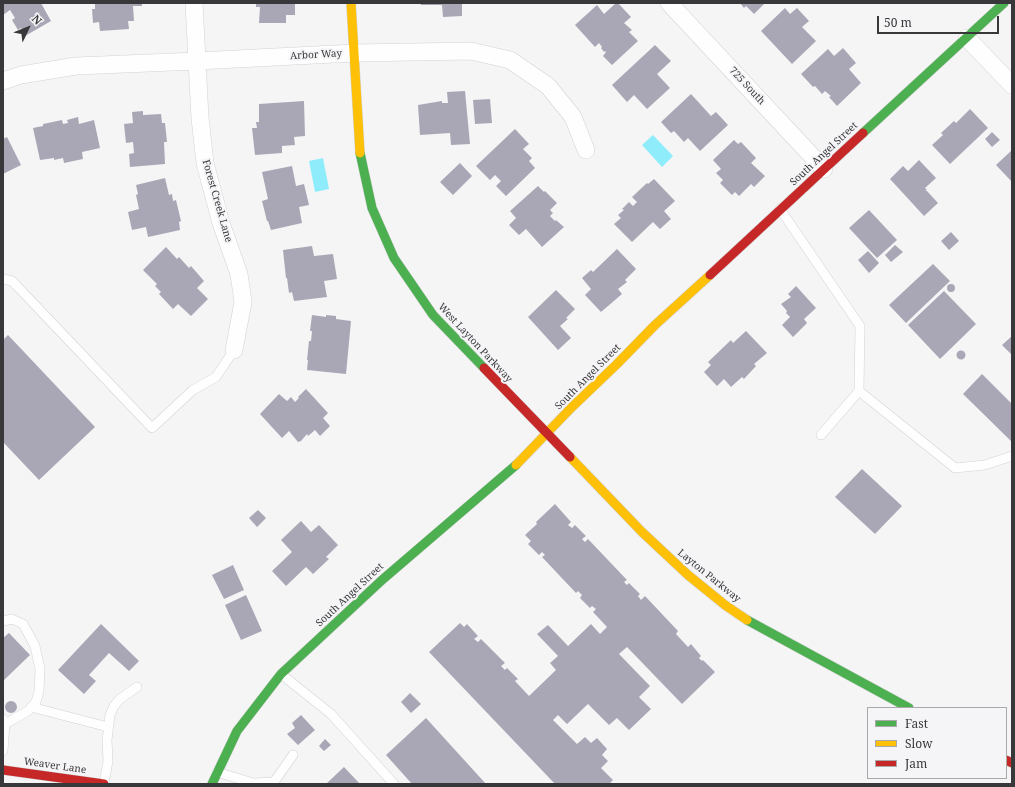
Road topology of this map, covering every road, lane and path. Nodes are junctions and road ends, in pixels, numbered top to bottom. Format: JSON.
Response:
{"nodes":[{"id":1,"x":194,"y":3,"type":"edge"},
{"id":2,"x":351,"y":3,"type":"edge"},
{"id":3,"x":669,"y":3,"type":"edge"},
{"id":4,"x":1004,"y":3,"type":"edge"},
{"id":5,"x":967,"y":38,"type":"junction"},
{"id":6,"x":354,"y":53,"type":"junction"},
{"id":7,"x":197,"y":61,"type":"junction"},
{"id":8,"x":3,"y":81,"type":"edge"},
{"id":9,"x":1012,"y":85,"type":"edge"},
{"id":10,"x":586,"y":150,"type":"dead end"},
{"id":11,"x":824,"y":169,"type":"junction"},
{"id":12,"x":780,"y":209,"type":"junction"},
{"id":13,"x":3,"y":279,"type":"edge"},
{"id":14,"x":234,"y":350,"type":"joint"},
{"id":15,"x":859,"y":391,"type":"junction"},
{"id":16,"x":547,"y":434,"type":"junction"},
{"id":17,"x":821,"y":435,"type":"dead end"},
{"id":18,"x":1012,"y":456,"type":"edge"},
{"id":19,"x":3,"y":622,"type":"edge"},
{"id":20,"x":281,"y":674,"type":"junction"},
{"id":21,"x":137,"y":687,"type":"dead end"},
{"id":22,"x":31,"y":707,"type":"junction"},
{"id":23,"x":907,"y":707,"type":"edge"},
{"id":24,"x":4,"y":721,"type":"edge"},
{"id":25,"x":108,"y":727,"type":"junction"},
{"id":26,"x":3,"y":751,"type":"edge"},
{"id":27,"x":293,"y":755,"type":"dead end"},
{"id":28,"x":3,"y":770,"type":"edge"},
{"id":29,"x":217,"y":772,"type":"junction"},
{"id":30,"x":104,"y":784,"type":"edge"},
{"id":31,"x":212,"y":784,"type":"edge"},
{"id":32,"x":394,"y":784,"type":"edge"}],
"edges":[{"from":1,"to":7,"type":"street","name":"Forest Creek Lane"},
{"from":2,"to":6,"type":"main road","name":"West Layton Parkway"},
{"from":3,"to":11,"type":"street","name":"725 South"},
{"from":4,"to":5,"type":"main road","name":"South Angel Street"},
{"from":5,"to":9,"type":"street"},
{"from":5,"to":11,"type":"main road","name":"South Angel Street"},
{"from":6,"to":7,"type":"street","name":"Arbor Way"},
{"from":6,"to":10,"type":"street","name":"Arbor Way"},
{"from":6,"to":16,"type":"main road","name":"West Layton Parkway"},
{"from":7,"to":8,"type":"street","name":"Arbor Way"},
{"from":7,"to":14,"type":"street","name":"Forest Creek Lane"},
{"from":11,"to":12,"type":"main road","name":"South Angel Street"},
{"from":12,"to":15,"type":"lane"},
{"from":12,"to":16,"type":"main road","name":"South Angel Street"},
{"from":13,"to":14,"type":"lane"},
{"from":15,"to":17,"type":"lane"},
{"from":15,"to":18,"type":"lane"},
{"from":16,"to":20,"type":"main road","name":"South Angel Street"},
{"from":16,"to":23,"type":"main road","name":"Layton Parkway"},
{"from":19,"to":22,"type":"lane"},
{"from":20,"to":29,"type":"main road","name":"South Angel Street"},
{"from":20,"to":32,"type":"lane"},
{"from":21,"to":25,"type":"lane"},
{"from":22,"to":24,"type":"lane"},
{"from":22,"to":25,"type":"lane"},
{"from":24,"to":26,"type":"lane"},
{"from":25,"to":30,"type":"lane"},
{"from":27,"to":29,"type":"lane"},
{"from":28,"to":30,"type":"main road","name":"Weaver Lane"},
{"from":29,"to":31,"type":"main road","name":"South Angel Street"}]}
